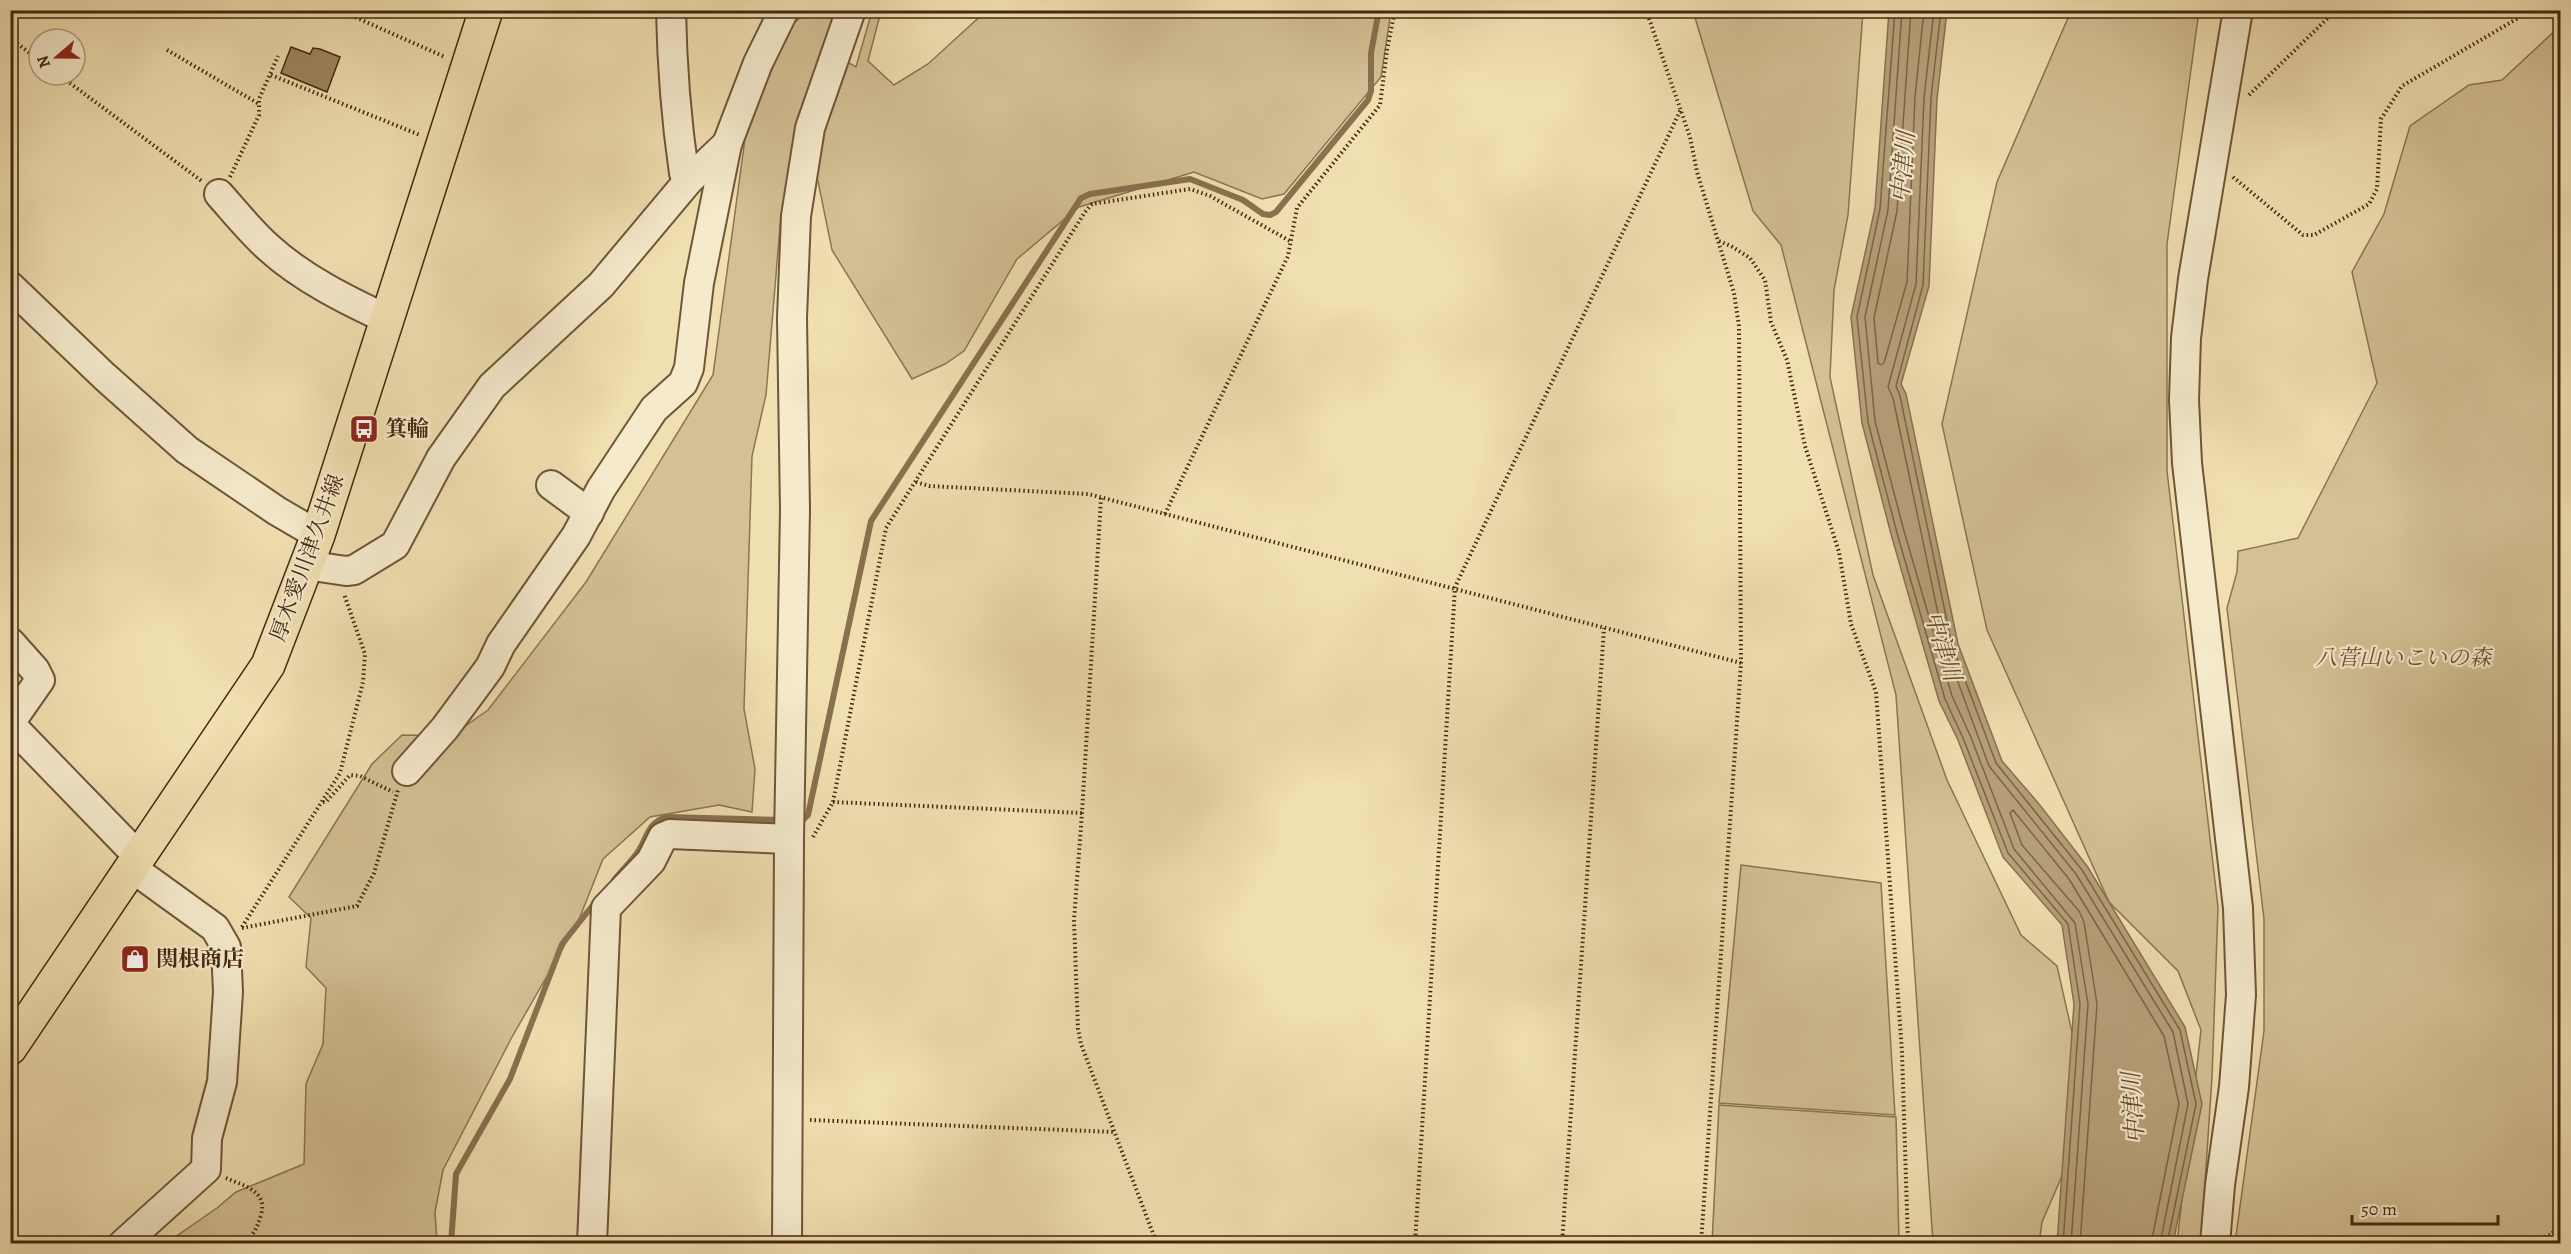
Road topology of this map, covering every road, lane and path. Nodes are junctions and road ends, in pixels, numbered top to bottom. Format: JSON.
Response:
{"nodes":[{"id":1,"x":339,"y":10,"type":"edge"},
{"id":2,"x":486,"y":10,"type":"edge"},
{"id":3,"x":671,"y":10,"type":"edge"},
{"id":4,"x":784,"y":10,"type":"edge"},
{"id":5,"x":851,"y":10,"type":"edge"},
{"id":6,"x":1395,"y":10,"type":"edge"},
{"id":7,"x":1646,"y":10,"type":"edge"},
{"id":8,"x":2238,"y":10,"type":"edge"},
{"id":9,"x":2336,"y":10,"type":"edge"},
{"id":10,"x":2532,"y":10,"type":"edge"},
{"id":11,"x":10,"y":38,"type":"edge"},
{"id":12,"x":167,"y":50,"type":"dead end"},
{"id":13,"x":27,"y":51,"type":"edge"},
{"id":14,"x":278,"y":56,"type":"dead end"},
{"id":15,"x":468,"y":66,"type":"junction"},
{"id":16,"x":271,"y":75,"type":"junction"},
{"id":17,"x":75,"y":87,"type":"edge"},
{"id":18,"x":259,"y":104,"type":"junction"},
{"id":19,"x":2223,"y":104,"type":"junction"},
{"id":20,"x":1681,"y":109,"type":"junction"},
{"id":21,"x":727,"y":144,"type":"junction"},
{"id":22,"x":442,"y":145,"type":"junction"},
{"id":23,"x":2213,"y":162,"type":"junction"},
{"id":24,"x":688,"y":180,"type":"junction"},
{"id":25,"x":219,"y":194,"type":"junction"},
{"id":26,"x":1290,"y":241,"type":"junction"},
{"id":27,"x":1719,"y":241,"type":"junction"},
{"id":28,"x":10,"y":286,"type":"edge"},
{"id":29,"x":387,"y":319,"type":"junction"},
{"id":30,"x":916,"y":482,"type":"junction"},
{"id":31,"x":551,"y":485,"type":"dead end"},
{"id":32,"x":1101,"y":498,"type":"junction"},
{"id":33,"x":589,"y":513,"type":"junction"},
{"id":34,"x":1165,"y":514,"type":"junction"},
{"id":35,"x":312,"y":550,"type":"junction"},
{"id":36,"x":341,"y":571,"type":"junction"},
{"id":37,"x":1455,"y":587,"type":"junction"},
{"id":38,"x":1604,"y":627,"type":"junction"},
{"id":39,"x":10,"y":642,"type":"edge"},
{"id":40,"x":1741,"y":663,"type":"junction"},
{"id":41,"x":10,"y":723,"type":"edge"},
{"id":42,"x":402,"y":782,"type":"junction"},
{"id":43,"x":323,"y":802,"type":"junction"},
{"id":44,"x":833,"y":802,"type":"junction"},
{"id":45,"x":1082,"y":813,"type":"junction"},
{"id":46,"x":789,"y":833,"type":"junction"},
{"id":47,"x":135,"y":863,"type":"junction"},
{"id":48,"x":234,"y":937,"type":"junction"},
{"id":49,"x":10,"y":1048,"type":"edge"},
{"id":50,"x":788,"y":1119,"type":"junction"},
{"id":51,"x":1115,"y":1132,"type":"junction"},
{"id":52,"x":206,"y":1169,"type":"junction"},
{"id":53,"x":2560,"y":1222,"type":"edge"},
{"id":54,"x":123,"y":1244,"type":"edge"},
{"id":55,"x":244,"y":1244,"type":"edge"},
{"id":56,"x":592,"y":1244,"type":"edge"},
{"id":57,"x":787,"y":1244,"type":"edge"},
{"id":58,"x":1157,"y":1244,"type":"edge"},
{"id":59,"x":1415,"y":1244,"type":"edge"},
{"id":60,"x":1562,"y":1244,"type":"edge"},
{"id":61,"x":1701,"y":1244,"type":"edge"},
{"id":62,"x":1908,"y":1244,"type":"edge"},
{"id":63,"x":2215,"y":1244,"type":"edge"},
{"id":64,"x":2529,"y":1244,"type":"edge"}],
"edges":[{"from":1,"to":15,"type":"path"},
{"from":2,"to":15,"type":"main road","name":"厚木愛川津久井線"},
{"from":3,"to":24,"type":"street"},
{"from":4,"to":21,"type":"street"},
{"from":5,"to":46,"type":"street"},
{"from":6,"to":26,"type":"path"},
{"from":7,"to":20,"type":"path"},
{"from":8,"to":19,"type":"street"},
{"from":9,"to":19,"type":"path"},
{"from":10,"to":23,"type":"path"},
{"from":11,"to":13,"type":"path"},
{"from":12,"to":18,"type":"path"},
{"from":14,"to":16,"type":"path"},
{"from":15,"to":22,"type":"main road","name":"厚木愛川津久井線"},
{"from":16,"to":18,"type":"path"},
{"from":16,"to":22,"type":"path"},
{"from":17,"to":25,"type":"path"},
{"from":18,"to":25,"type":"path"},
{"from":19,"to":23,"type":"street"},
{"from":20,"to":27,"type":"path"},
{"from":20,"to":37,"type":"path"},
{"from":21,"to":24,"type":"street"},
{"from":21,"to":33,"type":"street"},
{"from":22,"to":29,"type":"main road","name":"厚木愛川津久井線"},
{"from":23,"to":63,"type":"street"},
{"from":24,"to":36,"type":"street"},
{"from":25,"to":29,"type":"street"},
{"from":26,"to":30,"type":"path"},
{"from":26,"to":34,"type":"path"},
{"from":27,"to":40,"type":"path"},
{"from":27,"to":62,"type":"path"},
{"from":28,"to":35,"type":"street"},
{"from":29,"to":35,"type":"main road","name":"厚木愛川津久井線"},
{"from":30,"to":32,"type":"path"},
{"from":30,"to":44,"type":"path"},
{"from":31,"to":33,"type":"street"},
{"from":32,"to":34,"type":"path"},
{"from":32,"to":45,"type":"path"},
{"from":33,"to":42,"type":"street"},
{"from":34,"to":37,"type":"path"},
{"from":35,"to":36,"type":"street"},
{"from":35,"to":47,"type":"main road","name":"厚木愛川津久井線"},
{"from":36,"to":43,"type":"path"},
{"from":37,"to":38,"type":"path"},
{"from":37,"to":59,"type":"path"},
{"from":38,"to":40,"type":"path"},
{"from":38,"to":60,"type":"path"},
{"from":39,"to":41,"type":"street"},
{"from":40,"to":61,"type":"path"},
{"from":41,"to":47,"type":"street"},
{"from":42,"to":43,"type":"path"},
{"from":42,"to":48,"type":"path"},
{"from":43,"to":48,"type":"path"},
{"from":44,"to":45,"type":"path"},
{"from":44,"to":46,"type":"path"},
{"from":45,"to":51,"type":"path"},
{"from":46,"to":50,"type":"street"},
{"from":46,"to":56,"type":"street"},
{"from":47,"to":48,"type":"street"},
{"from":47,"to":49,"type":"main road","name":"厚木愛川津久井線"},
{"from":48,"to":52,"type":"street"},
{"from":50,"to":51,"type":"path"},
{"from":50,"to":57,"type":"street"},
{"from":51,"to":58,"type":"path"},
{"from":52,"to":54,"type":"street"},
{"from":52,"to":55,"type":"path"},
{"from":53,"to":64,"type":"path"}]}
